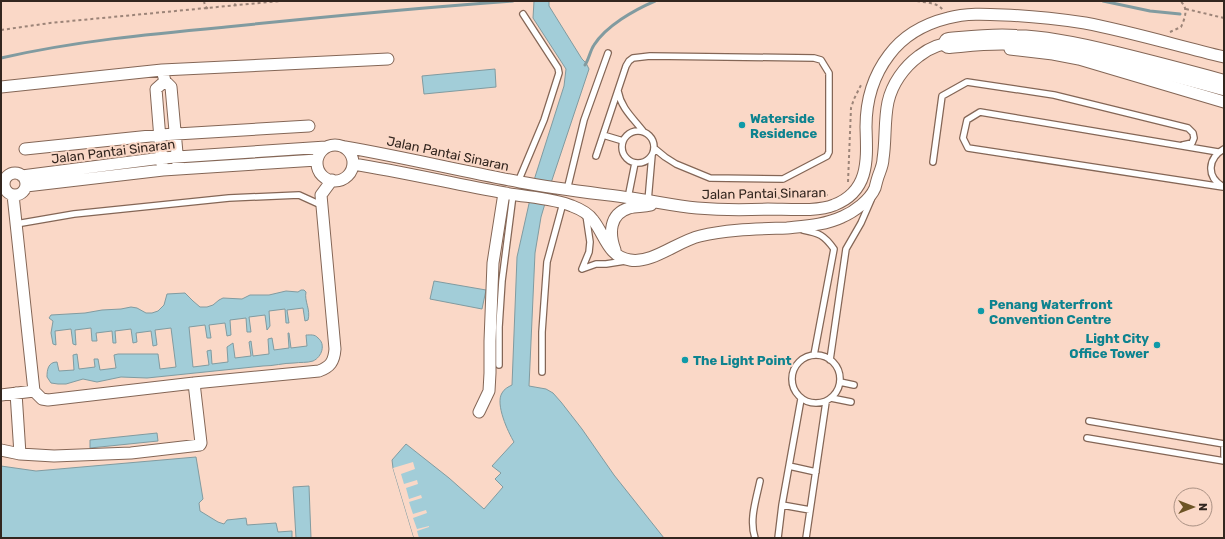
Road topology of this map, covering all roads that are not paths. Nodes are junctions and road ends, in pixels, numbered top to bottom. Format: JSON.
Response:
{"nodes":[{"id":1,"x":523,"y":14,"type":"dead end"},
{"id":2,"x":949,"y":43,"type":"joint"},
{"id":3,"x":608,"y":53,"type":"dead end"},
{"id":4,"x":1224,"y":57,"type":"edge"},
{"id":5,"x":388,"y":59,"type":"dead end"},
{"id":6,"x":164,"y":76,"type":"junction"},
{"id":7,"x":1,"y":87,"type":"edge"},
{"id":8,"x":1224,"y":89,"type":"edge"},
{"id":9,"x":618,"y":90,"type":"junction"},
{"id":10,"x":309,"y":126,"type":"dead end"},
{"id":11,"x":643,"y":131,"type":"junction"},
{"id":12,"x":175,"y":134,"type":"junction"},
{"id":13,"x":603,"y":134,"type":"junction"},
{"id":14,"x":160,"y":135,"type":"junction"},
{"id":15,"x":623,"y":140,"type":"junction"},
{"id":16,"x":1180,"y":146,"type":"junction"},
{"id":17,"x":326,"y":147,"type":"junction"},
{"id":18,"x":344,"y":147,"type":"junction"},
{"id":19,"x":25,"y":148,"type":"dead end"},
{"id":20,"x":654,"y":148,"type":"junction"},
{"id":21,"x":1224,"y":149,"type":"edge"},
{"id":22,"x":1218,"y":152,"type":"junction"},
{"id":23,"x":652,"y":154,"type":"junction"},
{"id":24,"x":596,"y":156,"type":"dead end"},
{"id":25,"x":177,"y":157,"type":"junction"},
{"id":26,"x":162,"y":158,"type":"junction"},
{"id":27,"x":317,"y":160,"type":"junction"},
{"id":28,"x":933,"y":162,"type":"dead end"},
{"id":29,"x":635,"y":163,"type":"junction"},
{"id":30,"x":353,"y":164,"type":"junction"},
{"id":31,"x":178,"y":169,"type":"junction"},
{"id":32,"x":163,"y":170,"type":"junction"},
{"id":33,"x":332,"y":180,"type":"junction"},
{"id":34,"x":24,"y":181,"type":"junction"},
{"id":35,"x":518,"y":182,"type":"junction"},
{"id":36,"x":1224,"y":187,"type":"edge"},
{"id":37,"x":875,"y":188,"type":"junction"},
{"id":38,"x":5,"y":189,"type":"edge"},
{"id":39,"x":564,"y":189,"type":"junction"},
{"id":40,"x":512,"y":195,"type":"junction"},
{"id":41,"x":628,"y":198,"type":"junction"},
{"id":42,"x":648,"y":201,"type":"junction"},
{"id":43,"x":560,"y":202,"type":"junction"},
{"id":44,"x":666,"y":203,"type":"junction"},
{"id":45,"x":322,"y":205,"type":"junction"},
{"id":46,"x":586,"y":212,"type":"junction"},
{"id":47,"x":16,"y":224,"type":"junction"},
{"id":48,"x":792,"y":227,"type":"junction"},
{"id":49,"x":615,"y":253,"type":"junction"},
{"id":50,"x":629,"y":260,"type":"junction"},
{"id":51,"x":814,"y":354,"type":"junction"},
{"id":52,"x":830,"y":360,"type":"junction"},
{"id":53,"x":499,"y":365,"type":"dead end"},
{"id":54,"x":542,"y":372,"type":"dead end"},
{"id":55,"x":840,"y":382,"type":"junction"},
{"id":56,"x":194,"y":383,"type":"junction"},
{"id":57,"x":854,"y":384,"type":"dead end"},
{"id":58,"x":34,"y":391,"type":"junction"},
{"id":59,"x":16,"y":393,"type":"junction"},
{"id":60,"x":1,"y":395,"type":"edge"},
{"id":61,"x":801,"y":399,"type":"junction"},
{"id":62,"x":828,"y":400,"type":"junction"},
{"id":63,"x":851,"y":402,"type":"dead end"},
{"id":64,"x":479,"y":412,"type":"dead end"},
{"id":65,"x":1089,"y":421,"type":"dead end"},
{"id":66,"x":1087,"y":438,"type":"dead end"},
{"id":67,"x":1224,"y":444,"type":"edge"},
{"id":68,"x":1224,"y":447,"type":"edge"},
{"id":69,"x":1,"y":450,"type":"edge"},
{"id":70,"x":20,"y":454,"type":"junction"},
{"id":71,"x":1224,"y":456,"type":"edge"},
{"id":72,"x":1224,"y":461,"type":"edge"},
{"id":73,"x":789,"y":466,"type":"junction"},
{"id":74,"x":816,"y":472,"type":"junction"},
{"id":75,"x":760,"y":482,"type":"dead end"},
{"id":76,"x":782,"y":506,"type":"junction"},
{"id":77,"x":810,"y":510,"type":"junction"},
{"id":78,"x":755,"y":538,"type":"edge"},
{"id":79,"x":778,"y":538,"type":"edge"},
{"id":80,"x":806,"y":538,"type":"edge"}],
"edges":[{"from":1,"to":35,"type":"lane"},
{"from":2,"to":8,"type":"highway"},
{"from":2,"to":37,"type":"street"},
{"from":3,"to":39,"type":"lane"},
{"from":4,"to":44,"type":"street","name":"Jalan Pantai Sinaran"},
{"from":5,"to":6,"type":"street"},
{"from":6,"to":7,"type":"street"},
{"from":6,"to":12,"type":"street"},
{"from":6,"to":14,"type":"street"},
{"from":9,"to":11,"type":"lane"},
{"from":9,"to":13,"type":"lane"},
{"from":9,"to":20,"type":"lane"},
{"from":10,"to":12,"type":"street"},
{"from":11,"to":15,"type":"lane"},
{"from":11,"to":20,"type":"lane"},
{"from":12,"to":14,"type":"street"},
{"from":12,"to":25,"type":"street"},
{"from":13,"to":15,"type":"lane"},
{"from":13,"to":24,"type":"lane"},
{"from":14,"to":19,"type":"street"},
{"from":14,"to":26,"type":"street"},
{"from":15,"to":29,"type":"lane"},
{"from":16,"to":22,"type":"lane"},
{"from":16,"to":28,"type":"lane"},
{"from":16,"to":36,"type":"lane"},
{"from":17,"to":18,"type":"street"},
{"from":17,"to":25,"type":"street","name":"Jalan Pantai Sinaran"},
{"from":17,"to":27,"type":"street"},
{"from":18,"to":30,"type":"street"},
{"from":18,"to":35,"type":"street","name":"Jalan Pantai Sinaran"},
{"from":20,"to":23,"type":"lane"},
{"from":21,"to":22,"type":"lane"},
{"from":22,"to":36,"type":"lane"},
{"from":23,"to":29,"type":"lane"},
{"from":23,"to":42,"type":"lane"},
{"from":25,"to":26,"type":"street","name":"Jalan Pantai Sinaran"},
{"from":25,"to":31,"type":"street"},
{"from":26,"to":32,"type":"street"},
{"from":26,"to":34,"type":"street","name":"Jalan Pantai Sinaran"},
{"from":27,"to":31,"type":"street","name":"Jalan Pantai Sinaran"},
{"from":27,"to":33,"type":"street"},
{"from":29,"to":41,"type":"lane"},
{"from":30,"to":33,"type":"street"},
{"from":30,"to":40,"type":"street"},
{"from":31,"to":32,"type":"street","name":"Jalan Pantai Sinaran"},
{"from":32,"to":34,"type":"street","name":"Jalan Pantai Sinaran"},
{"from":33,"to":45,"type":"street"},
{"from":34,"to":38,"type":"street"},
{"from":34,"to":38,"type":"street"},
{"from":35,"to":39,"type":"street","name":"Jalan Pantai Sinaran"},
{"from":37,"to":48,"type":"street"},
{"from":37,"to":52,"type":"lane"},
{"from":38,"to":47,"type":"street"},
{"from":39,"to":41,"type":"street","name":"Jalan Pantai Sinaran"},
{"from":40,"to":43,"type":"street"},
{"from":40,"to":53,"type":"lane"},
{"from":40,"to":64,"type":"street"},
{"from":41,"to":42,"type":"street","name":"Jalan Pantai Sinaran"},
{"from":42,"to":44,"type":"street","name":"Jalan Pantai Sinaran"},
{"from":43,"to":46,"type":"street"},
{"from":43,"to":54,"type":"lane"},
{"from":44,"to":49,"type":"street","name":"Jalan Pantai Sinaran"},
{"from":45,"to":47,"type":"lane"},
{"from":45,"to":56,"type":"street"},
{"from":46,"to":49,"type":"street"},
{"from":46,"to":50,"type":"lane"},
{"from":47,"to":58,"type":"street"},
{"from":48,"to":50,"type":"street"},
{"from":48,"to":51,"type":"lane"},
{"from":49,"to":50,"type":"street"},
{"from":51,"to":52,"type":"lane"},
{"from":51,"to":61,"type":"lane"},
{"from":52,"to":55,"type":"lane"},
{"from":55,"to":57,"type":"lane"},
{"from":55,"to":62,"type":"lane"},
{"from":56,"to":58,"type":"street"},
{"from":56,"to":70,"type":"street"},
{"from":58,"to":59,"type":"street"},
{"from":59,"to":60,"type":"street"},
{"from":59,"to":70,"type":"street"},
{"from":61,"to":62,"type":"lane"},
{"from":61,"to":73,"type":"lane"},
{"from":62,"to":63,"type":"lane"},
{"from":62,"to":74,"type":"lane"},
{"from":65,"to":67,"type":"lane"},
{"from":66,"to":72,"type":"lane"},
{"from":68,"to":71,"type":"lane"},
{"from":69,"to":70,"type":"street"},
{"from":73,"to":74,"type":"lane"},
{"from":73,"to":76,"type":"lane"},
{"from":74,"to":77,"type":"lane"},
{"from":75,"to":78,"type":"lane"},
{"from":76,"to":77,"type":"lane"},
{"from":76,"to":79,"type":"lane"},
{"from":77,"to":80,"type":"lane"}]}
